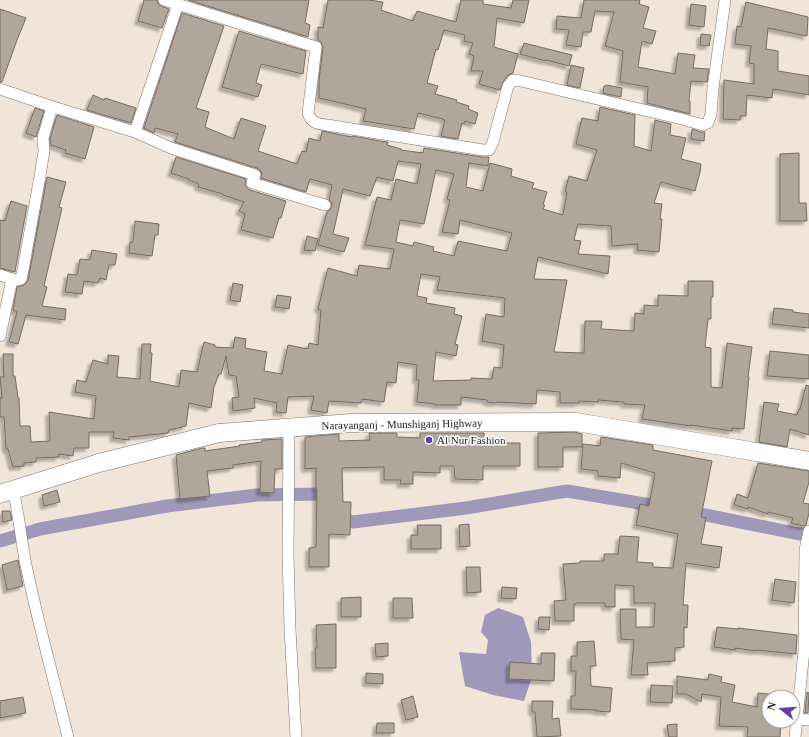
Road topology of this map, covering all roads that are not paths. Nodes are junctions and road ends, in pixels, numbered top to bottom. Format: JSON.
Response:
{"nodes":[{"id":1,"x":164,"y":0,"type":"edge"},
{"id":2,"x":725,"y":0,"type":"edge"},
{"id":3,"x":178,"y":4,"type":"junction"},
{"id":4,"x":0,"y":88,"type":"edge"},
{"id":5,"x":52,"y":106,"type":"junction"},
{"id":6,"x":135,"y":132,"type":"junction"},
{"id":7,"x":325,"y":205,"type":"dead end"},
{"id":8,"x":0,"y":275,"type":"edge"},
{"id":9,"x":12,"y":279,"type":"junction"},
{"id":10,"x":0,"y":336,"type":"edge"},
{"id":11,"x":288,"y":428,"type":"junction"},
{"id":12,"x":809,"y":461,"type":"edge"},
{"id":13,"x":4,"y":491,"type":"edge"},
{"id":14,"x":809,"y":531,"type":"edge"},
{"id":15,"x":800,"y":689,"type":"edge"},
{"id":16,"x":68,"y":737,"type":"edge"},
{"id":17,"x":296,"y":737,"type":"edge"}],
"edges":[{"from":1,"to":3,"type":"street"},
{"from":2,"to":3,"type":"street"},
{"from":3,"to":6,"type":"street"},
{"from":4,"to":5,"type":"street"},
{"from":5,"to":6,"type":"street"},
{"from":5,"to":9,"type":"street"},
{"from":6,"to":7,"type":"street"},
{"from":8,"to":9,"type":"street"},
{"from":9,"to":10,"type":"street"},
{"from":11,"to":12,"type":"main road","name":"Narayanganj - Munshiganj Highway"},
{"from":11,"to":13,"type":"main road","name":"Narayanganj - Munshiganj Highway"},
{"from":11,"to":17,"type":"street"},
{"from":13,"to":16,"type":"street"},
{"from":14,"to":15,"type":"street"}]}
